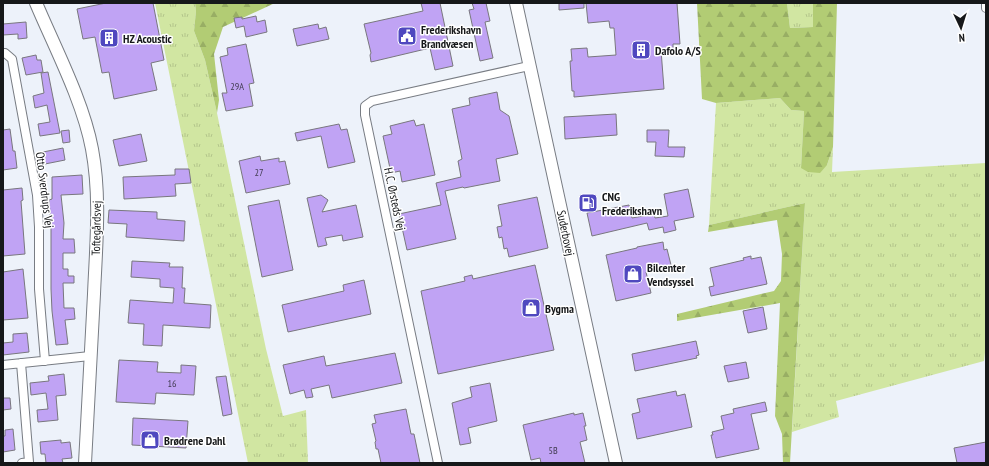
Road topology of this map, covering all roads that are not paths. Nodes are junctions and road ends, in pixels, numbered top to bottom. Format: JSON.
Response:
{"nodes":[{"id":1,"x":36,"y":3,"type":"edge"},
{"id":2,"x":516,"y":3,"type":"edge"},
{"id":3,"x":986,"y":3,"type":"edge"},
{"id":4,"x":986,"y":8,"type":"edge"},
{"id":5,"x":3,"y":53,"type":"edge"},
{"id":6,"x":529,"y":66,"type":"junction"},
{"id":7,"x":90,"y":356,"type":"junction"},
{"id":8,"x":45,"y":361,"type":"junction"},
{"id":9,"x":21,"y":363,"type":"junction"},
{"id":10,"x":3,"y":365,"type":"edge"},
{"id":11,"x":22,"y":463,"type":"edge"},
{"id":12,"x":85,"y":463,"type":"edge"},
{"id":13,"x":438,"y":463,"type":"edge"},
{"id":14,"x":616,"y":463,"type":"edge"}],
"edges":[{"from":1,"to":7,"type":"street","name":"Toftegårdsvej"},
{"from":2,"to":6,"type":"street","name":"Suderbovej"},
{"from":3,"to":4,"type":"street"},
{"from":5,"to":8,"type":"street","name":"Otto Sverdrups Vej"},
{"from":6,"to":13,"type":"street","name":"H.C. Ørsteds Vej"},
{"from":6,"to":14,"type":"street","name":"Suderbovej"},
{"from":7,"to":8,"type":"street"},
{"from":7,"to":12,"type":"street","name":"Toftegårdsvej"},
{"from":8,"to":9,"type":"street"},
{"from":9,"to":10,"type":"street"},
{"from":9,"to":11,"type":"street"}]}
